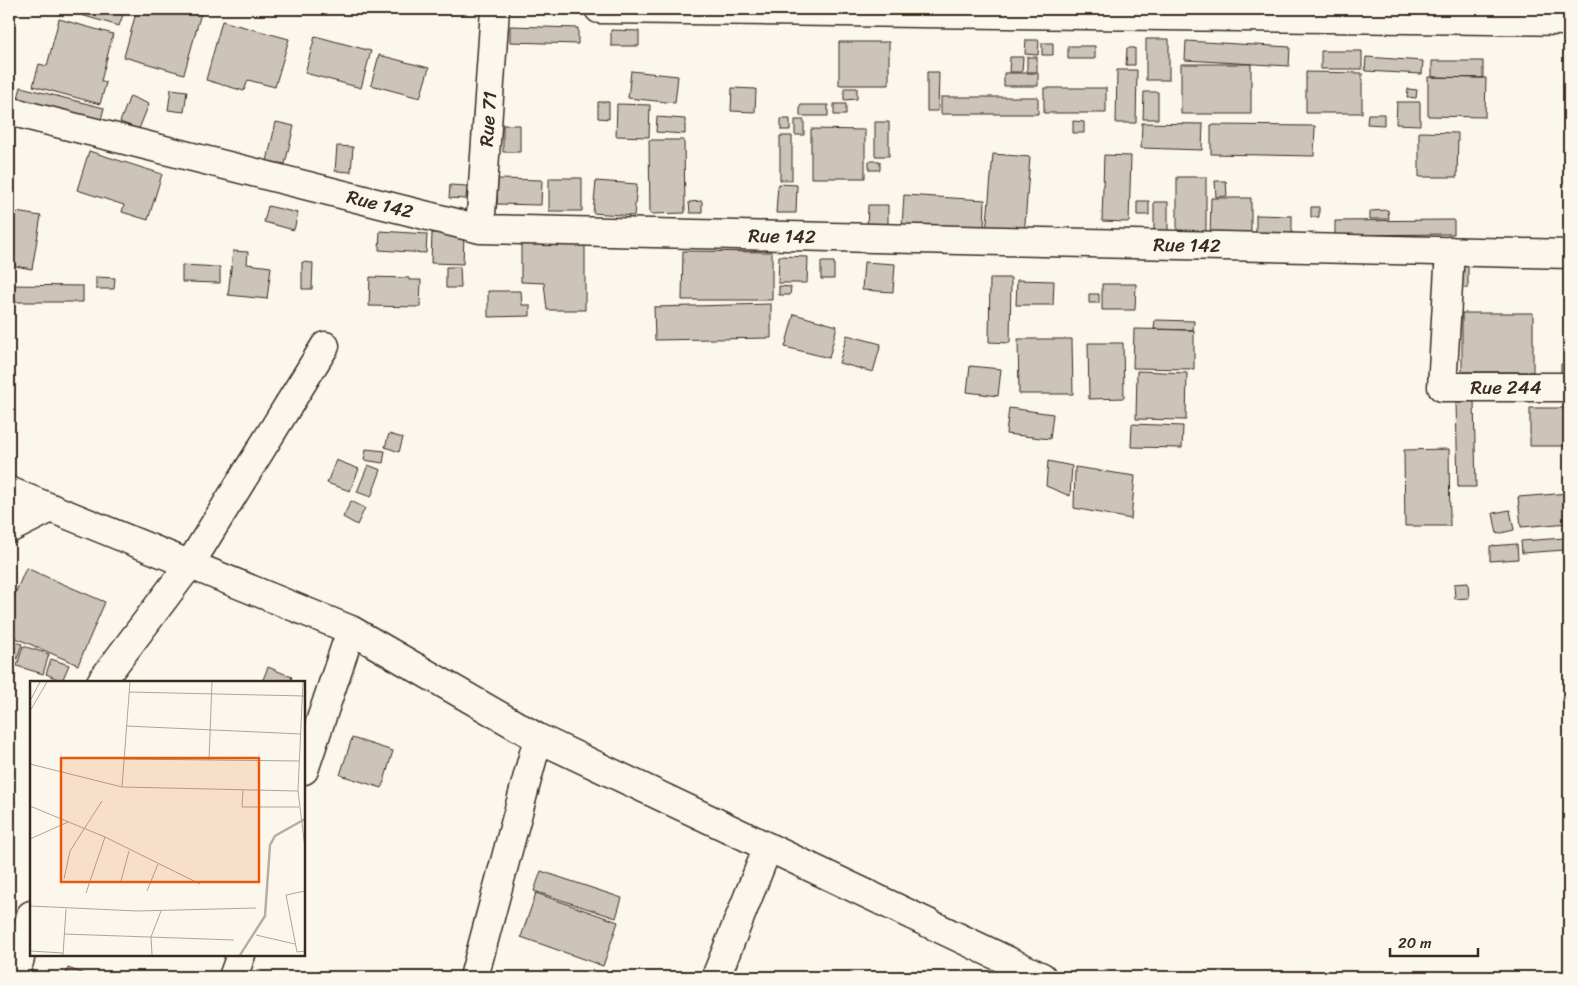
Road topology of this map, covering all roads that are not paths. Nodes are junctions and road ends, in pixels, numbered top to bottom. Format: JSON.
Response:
{"nodes":[{"id":1,"x":495,"y":9,"type":"edge"},
{"id":2,"x":599,"y":9,"type":"edge"},
{"id":3,"x":1180,"y":12,"type":"edge"},
{"id":4,"x":1569,"y":21,"type":"edge"},
{"id":5,"x":9,"y":111,"type":"edge"},
{"id":6,"x":480,"y":229,"type":"junction"},
{"id":7,"x":1450,"y":251,"type":"junction"},
{"id":8,"x":1569,"y":254,"type":"edge"},
{"id":9,"x":325,"y":346,"type":"dead end"},
{"id":10,"x":1569,"y":387,"type":"edge"},
{"id":11,"x":9,"y":490,"type":"edge"},
{"id":12,"x":51,"y":508,"type":"junction"},
{"id":13,"x":9,"y":529,"type":"edge"},
{"id":14,"x":190,"y":564,"type":"junction"},
{"id":15,"x":351,"y":630,"type":"junction"},
{"id":16,"x":102,"y":681,"type":"edge"},
{"id":17,"x":538,"y":738,"type":"junction"},
{"id":18,"x":305,"y":767,"type":"edge"},
{"id":19,"x":768,"y":847,"type":"junction"},
{"id":20,"x":30,"y":919,"type":"edge"},
{"id":21,"x":241,"y":956,"type":"edge"},
{"id":22,"x":19,"y":962,"type":"dead end"},
{"id":23,"x":233,"y":977,"type":"edge"},
{"id":24,"x":474,"y":977,"type":"edge"},
{"id":25,"x":716,"y":977,"type":"edge"},
{"id":26,"x":1042,"y":977,"type":"edge"}],
"edges":[{"from":1,"to":6,"type":"street","name":"Rue 71"},
{"from":2,"to":3,"type":"street"},
{"from":3,"to":4,"type":"street"},
{"from":5,"to":6,"type":"street","name":"Rue 142"},
{"from":6,"to":7,"type":"street","name":"Rue 142"},
{"from":7,"to":8,"type":"street","name":"Rue 142"},
{"from":7,"to":10,"type":"street","name":"Rue 244"},
{"from":9,"to":14,"type":"street"},
{"from":11,"to":12,"type":"street"},
{"from":12,"to":13,"type":"street"},
{"from":12,"to":14,"type":"street"},
{"from":14,"to":15,"type":"street"},
{"from":14,"to":16,"type":"street"},
{"from":15,"to":17,"type":"street"},
{"from":15,"to":18,"type":"street"},
{"from":17,"to":19,"type":"street"},
{"from":17,"to":24,"type":"street"},
{"from":19,"to":25,"type":"street"},
{"from":19,"to":26,"type":"street"},
{"from":20,"to":22,"type":"street"},
{"from":21,"to":23,"type":"street"}]}
